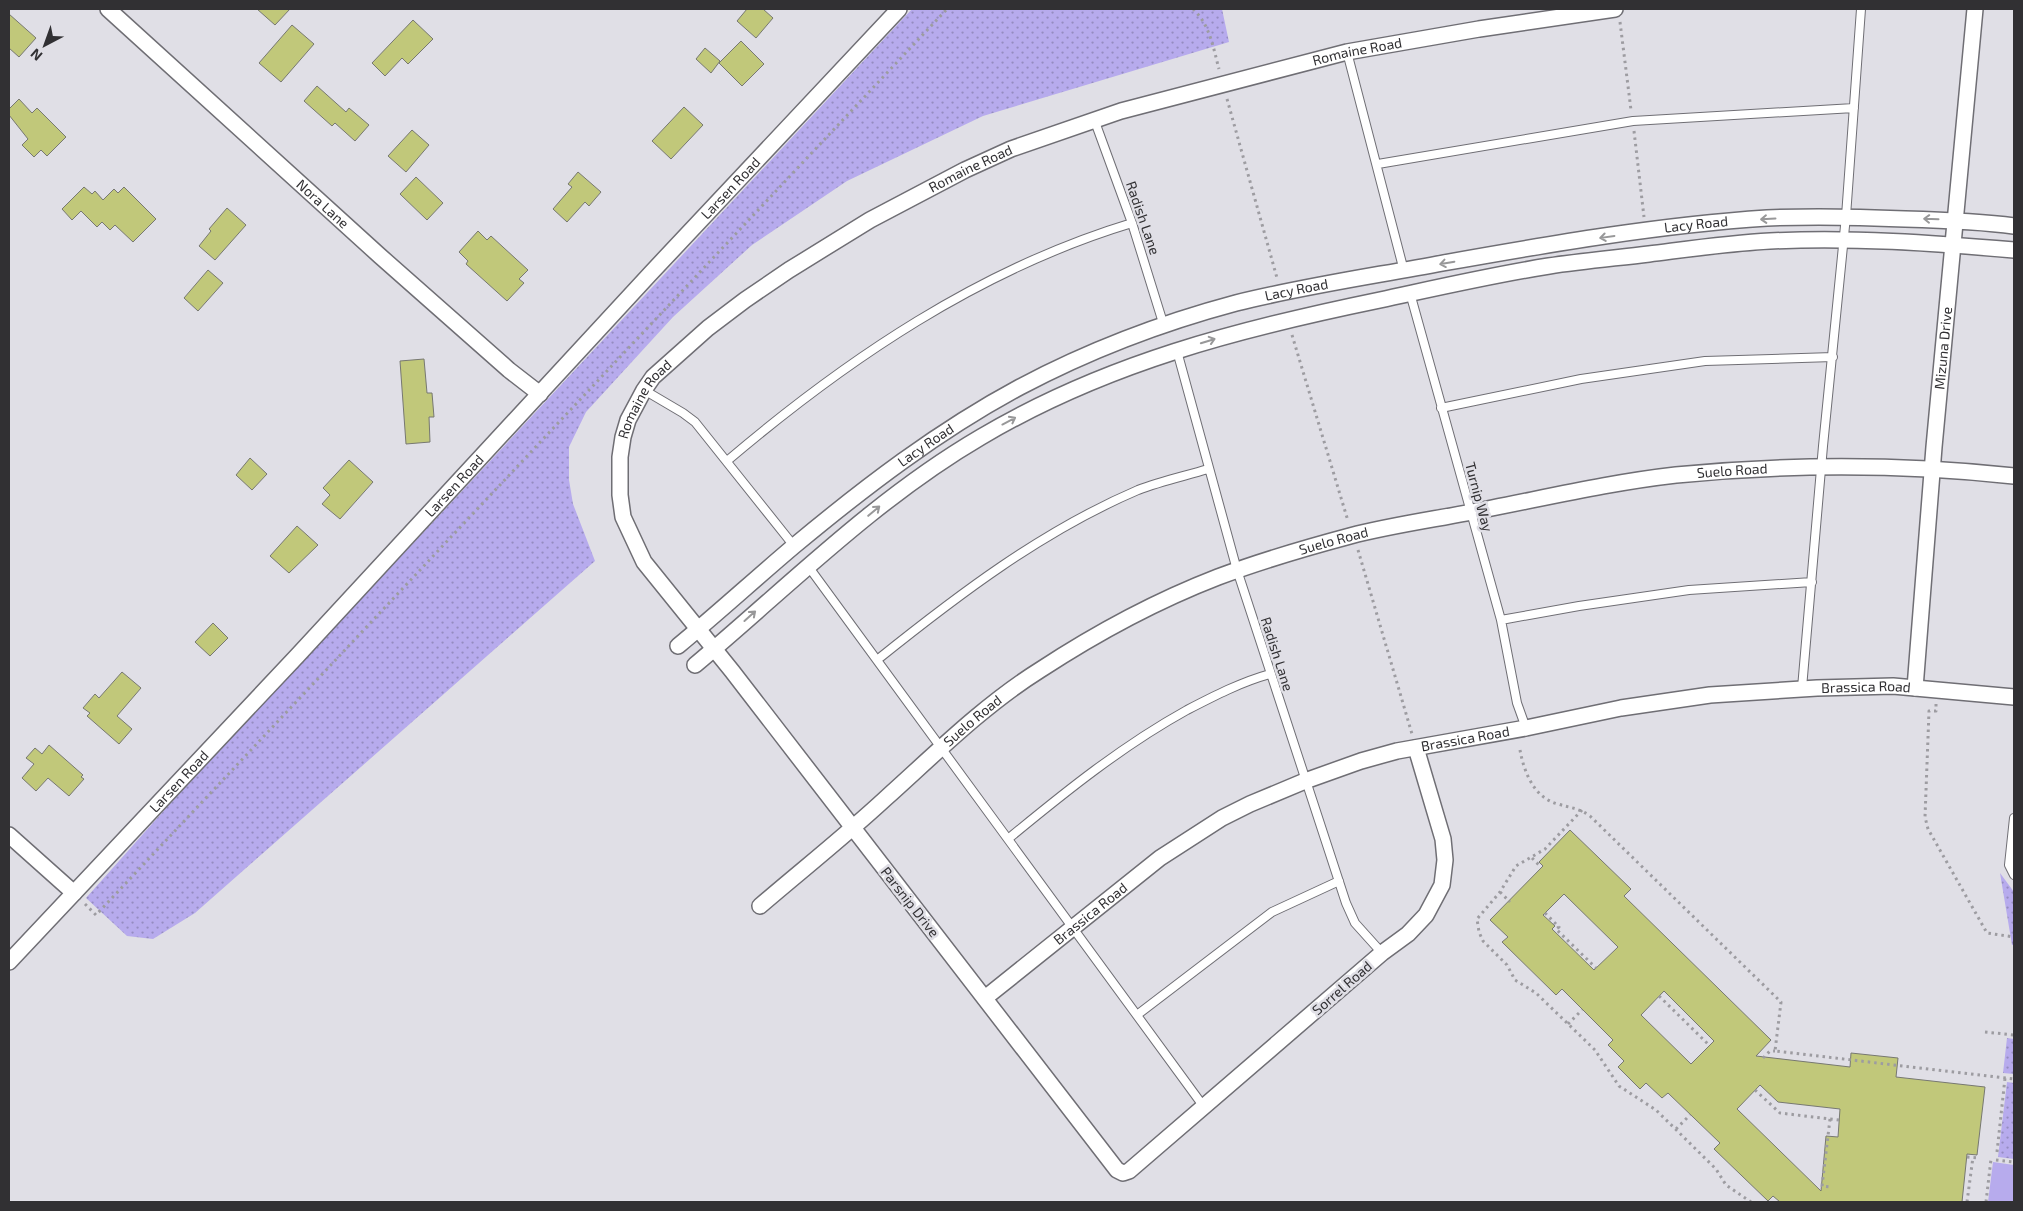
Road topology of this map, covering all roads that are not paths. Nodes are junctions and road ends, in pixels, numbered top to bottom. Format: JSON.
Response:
{"nodes":[{"id":1,"x":108,"y":9,"type":"edge"},
{"id":2,"x":899,"y":9,"type":"edge"},
{"id":3,"x":1615,"y":9,"type":"edge"},
{"id":4,"x":1861,"y":9,"type":"edge"},
{"id":5,"x":1975,"y":9,"type":"edge"},
{"id":6,"x":1348,"y":52,"type":"junction"},
{"id":7,"x":1854,"y":108,"type":"junction"},
{"id":8,"x":1094,"y":119,"type":"junction"},
{"id":9,"x":1378,"y":164,"type":"junction"},
{"id":10,"x":1846,"y":216,"type":"junction"},
{"id":11,"x":1956,"y":220,"type":"junction"},
{"id":12,"x":1132,"y":223,"type":"junction"},
{"id":13,"x":2014,"y":226,"type":"edge"},
{"id":14,"x":1843,"y":240,"type":"junction"},
{"id":15,"x":1954,"y":244,"type":"junction"},
{"id":16,"x":2014,"y":250,"type":"edge"},
{"id":17,"x":1404,"y":270,"type":"junction"},
{"id":18,"x":1410,"y":293,"type":"junction"},
{"id":19,"x":1164,"y":326,"type":"junction"},
{"id":20,"x":1176,"y":350,"type":"junction"},
{"id":21,"x":1833,"y":357,"type":"junction"},
{"id":22,"x":644,"y":390,"type":"junction"},
{"id":23,"x":540,"y":394,"type":"junction"},
{"id":24,"x":1441,"y":408,"type":"junction"},
{"id":25,"x":727,"y":461,"type":"junction"},
{"id":26,"x":1821,"y":467,"type":"junction"},
{"id":27,"x":1208,"y":470,"type":"junction"},
{"id":28,"x":1932,"y":470,"type":"junction"},
{"id":29,"x":2014,"y":476,"type":"edge"},
{"id":30,"x":1471,"y":512,"type":"junction"},
{"id":31,"x":794,"y":546,"type":"junction"},
{"id":32,"x":808,"y":566,"type":"junction"},
{"id":33,"x":1237,"y":570,"type":"junction"},
{"id":34,"x":1812,"y":582,"type":"junction"},
{"id":35,"x":1501,"y":620,"type":"junction"},
{"id":36,"x":698,"y":630,"type":"junction"},
{"id":37,"x":678,"y":646,"type":"dead end"},
{"id":38,"x":714,"y":649,"type":"junction"},
{"id":39,"x":877,"y":660,"type":"junction"},
{"id":40,"x":695,"y":665,"type":"dead end"},
{"id":41,"x":1270,"y":674,"type":"junction"},
{"id":42,"x":1802,"y":688,"type":"junction"},
{"id":43,"x":1915,"y":688,"type":"junction"},
{"id":44,"x":2014,"y":697,"type":"edge"},
{"id":45,"x":1526,"y":728,"type":"junction"},
{"id":46,"x":1414,"y":741,"type":"junction"},
{"id":47,"x":942,"y":748,"type":"junction"},
{"id":48,"x":1304,"y":781,"type":"junction"},
{"id":49,"x":2014,"y":818,"type":"edge"},
{"id":50,"x":852,"y":828,"type":"junction"},
{"id":51,"x":9,"y":835,"type":"edge"},
{"id":52,"x":1008,"y":839,"type":"junction"},
{"id":53,"x":2014,"y":876,"type":"edge"},
{"id":54,"x":1339,"y":881,"type":"junction"},
{"id":55,"x":74,"y":893,"type":"junction"},
{"id":56,"x":760,"y":906,"type":"dead end"},
{"id":57,"x":1073,"y":927,"type":"junction"},
{"id":58,"x":1382,"y":953,"type":"junction"},
{"id":59,"x":9,"y":962,"type":"edge"},
{"id":60,"x":985,"y":998,"type":"junction"},
{"id":61,"x":1137,"y":1015,"type":"junction"},
{"id":62,"x":1204,"y":1107,"type":"junction"},
{"id":63,"x":1123,"y":1173,"type":"joint"}],
"edges":[{"from":1,"to":23,"type":"street","name":"Nora Lane"},
{"from":2,"to":23,"type":"street","name":"Larsen Road"},
{"from":3,"to":6,"type":"street","name":"Romaine Road"},
{"from":4,"to":7,"type":"lane"},
{"from":5,"to":11,"type":"street","name":"Mizuna Drive"},
{"from":6,"to":8,"type":"street","name":"Romaine Road"},
{"from":6,"to":9,"type":"lane"},
{"from":7,"to":9,"type":"lane"},
{"from":7,"to":10,"type":"lane"},
{"from":8,"to":12,"type":"lane","name":"Radish Lane"},
{"from":8,"to":22,"type":"street","name":"Romaine Road"},
{"from":9,"to":17,"type":"lane"},
{"from":11,"to":10,"type":"street","name":"Lacy Road","one_way":true},
{"from":10,"to":14,"type":"lane"},
{"from":10,"to":17,"type":"street","name":"Lacy Road","one_way":true},
{"from":11,"to":13,"type":"street","name":"Lacy Road"},
{"from":11,"to":15,"type":"street","name":"Mizuna Drive"},
{"from":12,"to":19,"type":"lane","name":"Radish Lane"},
{"from":12,"to":25,"type":"lane"},
{"from":14,"to":15,"type":"street","name":"Lacy Road"},
{"from":14,"to":18,"type":"street","name":"Lacy Road"},
{"from":14,"to":21,"type":"lane"},
{"from":15,"to":16,"type":"street","name":"Lacy Road"},
{"from":15,"to":28,"type":"street","name":"Mizuna Drive"},
{"from":17,"to":19,"type":"street","name":"Lacy Road"},
{"from":20,"to":18,"type":"street","name":"Lacy Road","one_way":true},
{"from":18,"to":24,"type":"lane","name":"Turnip Way"},
{"from":19,"to":31,"type":"street","name":"Lacy Road"},
{"from":20,"to":27,"type":"lane","name":"Radish Lane"},
{"from":32,"to":20,"type":"street","name":"Lacy Road","one_way":true},
{"from":21,"to":24,"type":"lane"},
{"from":21,"to":26,"type":"lane"},
{"from":22,"to":25,"type":"lane"},
{"from":22,"to":36,"type":"street","name":"Romaine Road"},
{"from":23,"to":55,"type":"street","name":"Larsen Road"},
{"from":24,"to":30,"type":"lane","name":"Turnip Way"},
{"from":25,"to":31,"type":"lane"},
{"from":26,"to":28,"type":"street","name":"Suelo Road"},
{"from":26,"to":30,"type":"street","name":"Suelo Road"},
{"from":26,"to":34,"type":"lane"},
{"from":27,"to":33,"type":"lane","name":"Radish Lane"},
{"from":27,"to":39,"type":"lane"},
{"from":28,"to":29,"type":"street","name":"Suelo Road"},
{"from":28,"to":43,"type":"street","name":"Mizuna Drive"},
{"from":30,"to":33,"type":"street","name":"Suelo Road"},
{"from":30,"to":35,"type":"lane","name":"Turnip Way"},
{"from":31,"to":36,"type":"street","name":"Lacy Road"},
{"from":38,"to":32,"type":"street","name":"Lacy Road","one_way":true},
{"from":32,"to":39,"type":"lane"},
{"from":33,"to":41,"type":"lane","name":"Radish Lane"},
{"from":33,"to":47,"type":"street","name":"Suelo Road"},
{"from":34,"to":35,"type":"lane"},
{"from":34,"to":42,"type":"lane"},
{"from":35,"to":45,"type":"lane","name":"Turnip Way"},
{"from":36,"to":37,"type":"street","name":"Lacy Road"},
{"from":36,"to":38,"type":"street","name":"Parsnip Drive"},
{"from":38,"to":40,"type":"street","name":"Lacy Road"},
{"from":38,"to":50,"type":"street","name":"Parsnip Drive"},
{"from":39,"to":47,"type":"lane"},
{"from":41,"to":48,"type":"lane","name":"Radish Lane"},
{"from":41,"to":52,"type":"lane"},
{"from":42,"to":43,"type":"street","name":"Brassica Road"},
{"from":42,"to":45,"type":"street","name":"Brassica Road"},
{"from":43,"to":44,"type":"street","name":"Brassica Road"},
{"from":45,"to":46,"type":"street","name":"Brassica Road"},
{"from":46,"to":48,"type":"street","name":"Brassica Road"},
{"from":46,"to":58,"type":"street","name":"Sorrel Road"},
{"from":47,"to":50,"type":"street","name":"Suelo Road"},
{"from":47,"to":52,"type":"lane"},
{"from":48,"to":54,"type":"lane","name":"Radish Lane"},
{"from":48,"to":57,"type":"street","name":"Brassica Road"},
{"from":49,"to":53,"type":"lane"},
{"from":50,"to":56,"type":"street","name":"Suelo Road"},
{"from":50,"to":60,"type":"street","name":"Parsnip Drive"},
{"from":51,"to":55,"type":"street"},
{"from":52,"to":57,"type":"lane"},
{"from":54,"to":58,"type":"lane","name":"Radish Lane"},
{"from":54,"to":61,"type":"lane"},
{"from":55,"to":59,"type":"street","name":"Larsen Road"},
{"from":57,"to":60,"type":"street","name":"Brassica Road"},
{"from":57,"to":61,"type":"lane"},
{"from":58,"to":62,"type":"street","name":"Sorrel Road"},
{"from":60,"to":63,"type":"street","name":"Parsnip Drive"},
{"from":61,"to":62,"type":"lane"},
{"from":62,"to":63,"type":"street","name":"Sorrel Road"}]}
